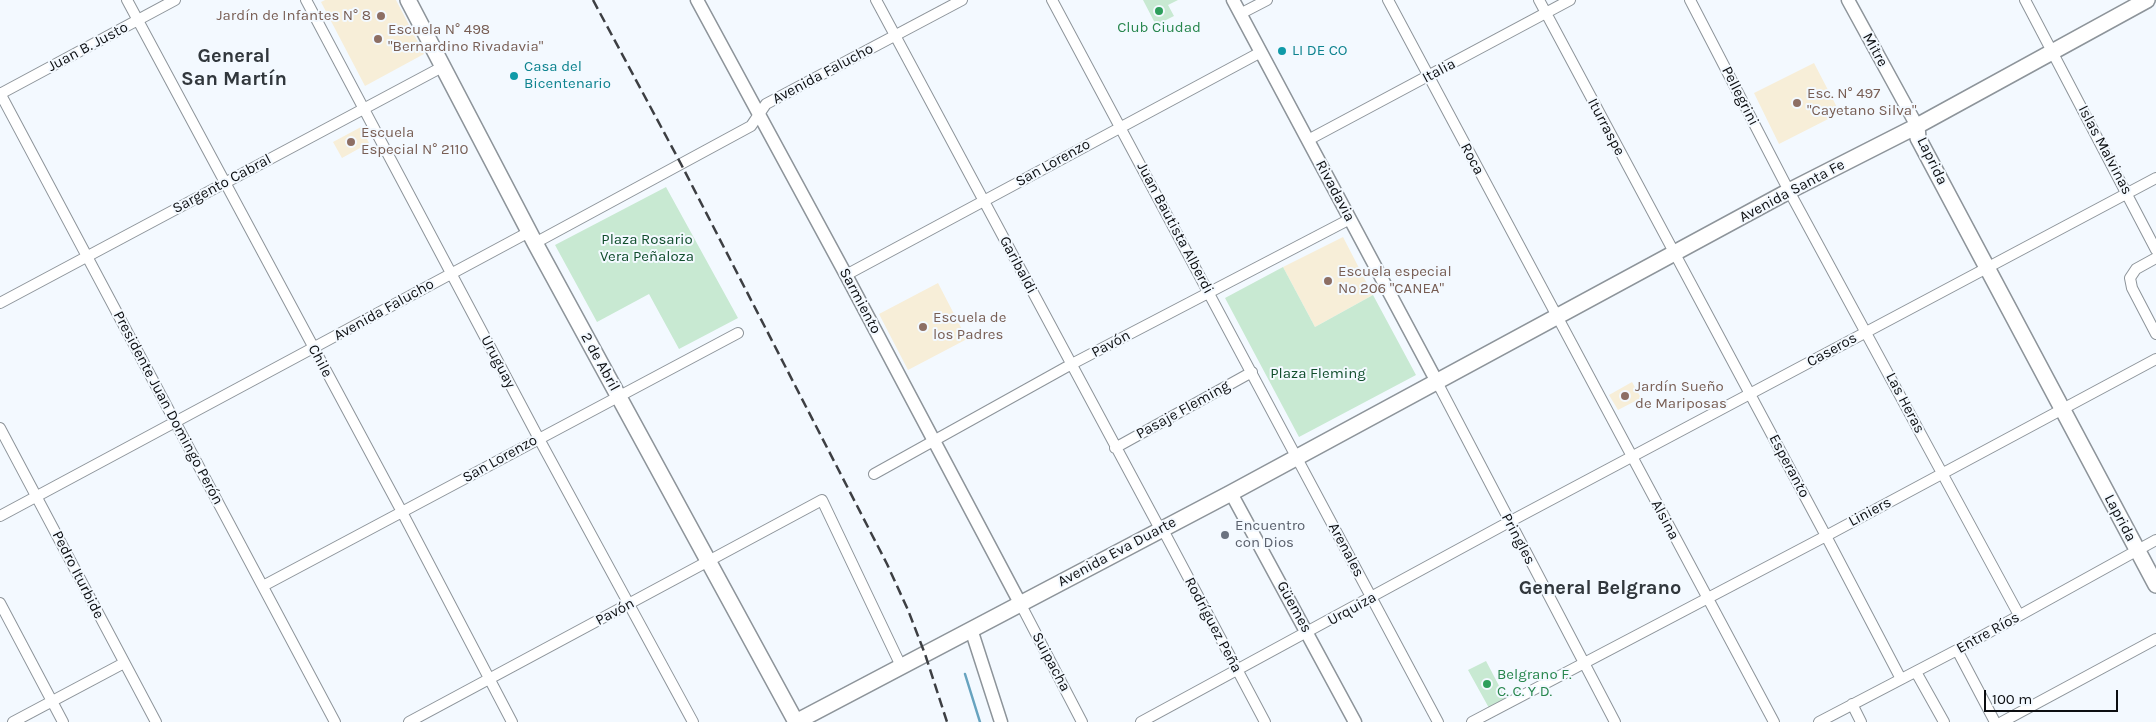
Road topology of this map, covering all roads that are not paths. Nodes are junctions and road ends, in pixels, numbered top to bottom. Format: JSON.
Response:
{"nodes":[{"id":1,"x":127,"y":0,"type":"edge"},
{"id":2,"x":175,"y":0,"type":"edge"},
{"id":3,"x":306,"y":0,"type":"edge"},
{"id":4,"x":408,"y":0,"type":"edge"},
{"id":5,"x":697,"y":0,"type":"edge"},
{"id":6,"x":876,"y":0,"type":"edge"},
{"id":7,"x":962,"y":0,"type":"edge"},
{"id":8,"x":1052,"y":0,"type":"edge"},
{"id":9,"x":1233,"y":0,"type":"edge"},
{"id":10,"x":1267,"y":0,"type":"edge"},
{"id":11,"x":1388,"y":0,"type":"edge"},
{"id":12,"x":1538,"y":0,"type":"edge"},
{"id":13,"x":1570,"y":0,"type":"edge"},
{"id":14,"x":1690,"y":0,"type":"edge"},
{"id":15,"x":1848,"y":0,"type":"edge"},
{"id":16,"x":2025,"y":0,"type":"edge"},
{"id":17,"x":2147,"y":0,"type":"edge"},
{"id":18,"x":1546,"y":13,"type":"junction"},
{"id":19,"x":1240,"y":14,"type":"junction"},
{"id":20,"x":138,"y":20,"type":"junction"},
{"id":21,"x":895,"y":35,"type":"junction"},
{"id":22,"x":2053,"y":51,"type":"junction"},
{"id":23,"x":1261,"y":52,"type":"junction"},
{"id":24,"x":444,"y":66,"type":"junction"},
{"id":25,"x":1428,"y":76,"type":"junction"},
{"id":26,"x":0,"y":94,"type":"edge"},
{"id":27,"x":365,"y":107,"type":"junction"},
{"id":28,"x":758,"y":115,"type":"junction"},
{"id":29,"x":1120,"y":126,"type":"junction"},
{"id":30,"x":1917,"y":126,"type":"junction"},
{"id":31,"x":1308,"y":140,"type":"junction"},
{"id":32,"x":2156,"y":178,"type":"edge"},
{"id":33,"x":225,"y":182,"type":"junction"},
{"id":34,"x":1790,"y":192,"type":"junction"},
{"id":35,"x":2127,"y":194,"type":"junction"},
{"id":36,"x":984,"y":200,"type":"junction"},
{"id":37,"x":1350,"y":219,"type":"junction"},
{"id":38,"x":532,"y":238,"type":"junction"},
{"id":39,"x":2156,"y":250,"type":"edge"},
{"id":40,"x":1674,"y":255,"type":"junction"},
{"id":41,"x":87,"y":256,"type":"junction"},
{"id":42,"x":2156,"y":258,"type":"edge"},
{"id":43,"x":1991,"y":266,"type":"junction"},
{"id":44,"x":451,"y":273,"type":"junction"},
{"id":45,"x":846,"y":274,"type":"junction"},
{"id":46,"x":1209,"y":291,"type":"junction"},
{"id":47,"x":0,"y":303,"type":"edge"},
{"id":48,"x":1556,"y":318,"type":"junction"},
{"id":49,"x":1867,"y":331,"type":"junction"},
{"id":50,"x":738,"y":333,"type":"dead end"},
{"id":51,"x":2156,"y":334,"type":"edge"},
{"id":52,"x":313,"y":349,"type":"junction"},
{"id":53,"x":2156,"y":358,"type":"edge"},
{"id":54,"x":1070,"y":365,"type":"junction"},
{"id":55,"x":1252,"y":372,"type":"junction"},
{"id":56,"x":1437,"y":382,"type":"junction"},
{"id":57,"x":1750,"y":394,"type":"junction"},
{"id":58,"x":618,"y":396,"type":"junction"},
{"id":59,"x":2067,"y":408,"type":"junction"},
{"id":60,"x":175,"y":422,"type":"junction"},
{"id":61,"x":0,"y":428,"type":"edge"},
{"id":62,"x":538,"y":438,"type":"junction"},
{"id":63,"x":932,"y":440,"type":"junction"},
{"id":64,"x":1115,"y":448,"type":"junction"},
{"id":65,"x":1297,"y":457,"type":"junction"},
{"id":66,"x":1631,"y":457,"type":"junction"},
{"id":67,"x":874,"y":474,"type":"dead end"},
{"id":68,"x":1943,"y":474,"type":"junction"},
{"id":69,"x":1231,"y":493,"type":"junction"},
{"id":70,"x":37,"y":496,"type":"junction"},
{"id":71,"x":402,"y":512,"type":"junction"},
{"id":72,"x":0,"y":516,"type":"edge"},
{"id":73,"x":1509,"y":522,"type":"junction"},
{"id":74,"x":1161,"y":529,"type":"junction"},
{"id":75,"x":1826,"y":536,"type":"junction"},
{"id":76,"x":2146,"y":545,"type":"edge"},
{"id":77,"x":707,"y":561,"type":"junction"},
{"id":78,"x":2156,"y":568,"type":"edge"},
{"id":79,"x":2156,"y":585,"type":"edge"},
{"id":80,"x":263,"y":586,"type":"junction"},
{"id":81,"x":1372,"y":598,"type":"junction"},
{"id":82,"x":1707,"y":598,"type":"junction"},
{"id":83,"x":0,"y":603,"type":"edge"},
{"id":84,"x":1020,"y":603,"type":"junction"},
{"id":85,"x":629,"y":604,"type":"junction"},
{"id":86,"x":2020,"y":615,"type":"junction"},
{"id":87,"x":971,"y":630,"type":"junction"},
{"id":88,"x":1308,"y":633,"type":"junction"},
{"id":89,"x":2156,"y":639,"type":"edge"},
{"id":90,"x":1957,"y":650,"type":"junction"},
{"id":91,"x":124,"y":663,"type":"junction"},
{"id":92,"x":1583,"y":663,"type":"junction"},
{"id":93,"x":901,"y":666,"type":"junction"},
{"id":94,"x":1237,"y":670,"type":"junction"},
{"id":95,"x":1916,"y":672,"type":"junction"},
{"id":96,"x":490,"y":679,"type":"junction"},
{"id":97,"x":1901,"y":680,"type":"junction"},
{"id":98,"x":52,"y":701,"type":"junction"},
{"id":99,"x":1852,"y":704,"type":"junction"},
{"id":100,"x":14,"y":722,"type":"edge"},
{"id":101,"x":64,"y":722,"type":"edge"},
{"id":102,"x":156,"y":722,"type":"edge"},
{"id":103,"x":335,"y":722,"type":"edge"},
{"id":104,"x":409,"y":722,"type":"edge"},
{"id":105,"x":512,"y":722,"type":"edge"},
{"id":106,"x":693,"y":722,"type":"edge"},
{"id":107,"x":796,"y":722,"type":"edge"},
{"id":108,"x":1001,"y":722,"type":"edge"},
{"id":109,"x":1082,"y":722,"type":"edge"},
{"id":110,"x":1141,"y":722,"type":"edge"},
{"id":111,"x":1265,"y":722,"type":"edge"},
{"id":112,"x":1355,"y":722,"type":"edge"},
{"id":113,"x":1438,"y":722,"type":"edge"},
{"id":114,"x":1472,"y":722,"type":"edge"},
{"id":115,"x":1615,"y":722,"type":"edge"},
{"id":116,"x":1774,"y":722,"type":"edge"},
{"id":117,"x":1818,"y":722,"type":"edge"},
{"id":118,"x":1862,"y":722,"type":"edge"},
{"id":119,"x":1944,"y":722,"type":"edge"},
{"id":120,"x":1995,"y":722,"type":"edge"},
{"id":121,"x":2002,"y":722,"type":"edge"}],
"edges":[{"from":1,"to":20,"type":"street","name":"Chile"},
{"from":2,"to":20,"type":"street","name":"Juan B. Justo"},
{"from":3,"to":27,"type":"street","name":"Uruguay"},
{"from":4,"to":24,"type":"main road","name":"2 de Abril"},
{"from":5,"to":28,"type":"street","name":"Sarmiento"},
{"from":6,"to":21,"type":"street","name":"Garibaldi"},
{"from":7,"to":21,"type":"street","name":"Avenida Falucho"},
{"from":8,"to":29,"type":"street","name":"Juan Bautista Alberdi"},
{"from":9,"to":19,"type":"street","name":"Rivadavia"},
{"from":10,"to":19,"type":"street"},
{"from":11,"to":25,"type":"street","name":"Roca"},
{"from":12,"to":18,"type":"street","name":"Iturraspe"},
{"from":13,"to":18,"type":"street","name":"Italia"},
{"from":14,"to":34,"type":"street","name":"Pellegrini"},
{"from":15,"to":30,"type":"street","name":"Mitre"},
{"from":16,"to":22,"type":"street","name":"Islas Malvinas"},
{"from":17,"to":22,"type":"main road","name":"Avenida Santa Fe"},
{"from":18,"to":25,"type":"street","name":"Italia"},
{"from":18,"to":40,"type":"street","name":"Iturraspe"},
{"from":19,"to":23,"type":"street","name":"Rivadavia"},
{"from":20,"to":26,"type":"street","name":"Juan B. Justo"},
{"from":20,"to":33,"type":"street","name":"Chile"},
{"from":21,"to":28,"type":"street","name":"Avenida Falucho"},
{"from":21,"to":36,"type":"street","name":"Garibaldi"},
{"from":22,"to":30,"type":"main road","name":"Avenida Santa Fe"},
{"from":22,"to":35,"type":"street","name":"Islas Malvinas"},
{"from":23,"to":29,"type":"street","name":"San Lorenzo"},
{"from":23,"to":31,"type":"street","name":"Rivadavia"},
{"from":24,"to":27,"type":"street","name":"Sargento Cabral"},
{"from":24,"to":38,"type":"main road","name":"2 de Abril"},
{"from":25,"to":31,"type":"street","name":"Italia"},
{"from":25,"to":48,"type":"street","name":"Roca"},
{"from":26,"to":41,"type":"street","name":"Presidente Juan Domingo Perón"},
{"from":27,"to":33,"type":"street","name":"Sargento Cabral"},
{"from":27,"to":44,"type":"street","name":"Uruguay"},
{"from":28,"to":38,"type":"street","name":"Avenida Falucho"},
{"from":28,"to":45,"type":"street","name":"Sarmiento"},
{"from":29,"to":36,"type":"street","name":"San Lorenzo"},
{"from":29,"to":46,"type":"street","name":"Juan Bautista Alberdi"},
{"from":30,"to":34,"type":"main road","name":"Avenida Santa Fe"},
{"from":30,"to":43,"type":"main road","name":"Laprida"},
{"from":31,"to":37,"type":"street","name":"Rivadavia"},
{"from":32,"to":35,"type":"street","name":"Caseros"},
{"from":33,"to":41,"type":"street","name":"Sargento Cabral"},
{"from":33,"to":52,"type":"street","name":"Chile"},
{"from":34,"to":40,"type":"main road","name":"Avenida Santa Fe"},
{"from":34,"to":49,"type":"street","name":"Las Heras"},
{"from":35,"to":39,"type":"street","name":"Islas Malvinas"},
{"from":35,"to":43,"type":"street","name":"Caseros"},
{"from":36,"to":45,"type":"street","name":"San Lorenzo"},
{"from":36,"to":54,"type":"street","name":"Garibaldi"},
{"from":37,"to":46,"type":"street","name":"Pavón"},
{"from":37,"to":56,"type":"street","name":"Rivadavia"},
{"from":38,"to":44,"type":"street","name":"Avenida Falucho"},
{"from":38,"to":58,"type":"main road","name":"2 de Abril"},
{"from":40,"to":48,"type":"main road","name":"Avenida Santa Fe"},
{"from":40,"to":57,"type":"street","name":"Esperanto"},
{"from":41,"to":47,"type":"street","name":"Sargento Cabral"},
{"from":41,"to":60,"type":"street","name":"Presidente Juan Domingo Perón"},
{"from":42,"to":51,"type":"street"},
{"from":43,"to":49,"type":"street","name":"Caseros"},
{"from":43,"to":59,"type":"main road","name":"Laprida"},
{"from":44,"to":52,"type":"street","name":"Avenida Falucho"},
{"from":44,"to":62,"type":"street","name":"Uruguay"},
{"from":45,"to":63,"type":"street","name":"Sarmiento"},
{"from":46,"to":54,"type":"street","name":"Pavón"},
{"from":46,"to":55,"type":"street","name":"Juan Bautista Alberdi"},
{"from":48,"to":56,"type":"main road","name":"Avenida Santa Fe"},
{"from":48,"to":66,"type":"street","name":"Alsina"},
{"from":49,"to":57,"type":"street","name":"Caseros"},
{"from":49,"to":68,"type":"street","name":"Las Heras"},
{"from":50,"to":58,"type":"street","name":"San Lorenzo"},
{"from":52,"to":60,"type":"street","name":"Avenida Falucho"},
{"from":52,"to":71,"type":"street","name":"Chile"},
{"from":53,"to":59,"type":"street","name":"Liniers"},
{"from":54,"to":63,"type":"street","name":"Pavón"},
{"from":54,"to":64,"type":"street","name":"Garibaldi"},
{"from":55,"to":64,"type":"street","name":"Pasaje Fleming"},
{"from":55,"to":65,"type":"street","name":"Juan Bautista Alberdi"},
{"from":56,"to":65,"type":"main road","name":"Avenida Eva Duarte"},
{"from":56,"to":73,"type":"street","name":"Pringles"},
{"from":57,"to":66,"type":"street","name":"Caseros"},
{"from":57,"to":75,"type":"street","name":"Esperanto"},
{"from":58,"to":62,"type":"street","name":"San Lorenzo"},
{"from":58,"to":77,"type":"main road","name":"2 de Abril"},
{"from":59,"to":68,"type":"street","name":"Liniers"},
{"from":59,"to":76,"type":"main road","name":"Laprida"},
{"from":60,"to":70,"type":"street","name":"Avenida Falucho"},
{"from":60,"to":80,"type":"street","name":"Presidente Juan Domingo Perón"},
{"from":61,"to":70,"type":"street","name":"Pedro Iturbide"},
{"from":62,"to":71,"type":"street","name":"San Lorenzo"},
{"from":62,"to":85,"type":"street","name":"Uruguay"},
{"from":63,"to":67,"type":"street","name":"Pavón"},
{"from":63,"to":84,"type":"street","name":"Sarmiento"},
{"from":64,"to":74,"type":"street","name":"Garibaldi"},
{"from":65,"to":69,"type":"main road","name":"Avenida Eva Duarte"},
{"from":65,"to":81,"type":"street","name":"Arenales"},
{"from":66,"to":73,"type":"street","name":"Caseros"},
{"from":66,"to":82,"type":"street","name":"Alsina"},
{"from":68,"to":75,"type":"street","name":"Liniers"},
{"from":68,"to":86,"type":"street","name":"Las Heras"},
{"from":69,"to":74,"type":"main road","name":"Avenida Eva Duarte"},
{"from":69,"to":88,"type":"street","name":"Güemes"},
{"from":70,"to":72,"type":"street","name":"Avenida Falucho"},
{"from":70,"to":91,"type":"street","name":"Pedro Iturbide"},
{"from":71,"to":80,"type":"street","name":"San Lorenzo"},
{"from":71,"to":96,"type":"street","name":"Chile"},
{"from":73,"to":81,"type":"street","name":"Urquiza"},
{"from":73,"to":92,"type":"street","name":"Pringles"},
{"from":74,"to":84,"type":"main road","name":"Avenida Eva Duarte"},
{"from":74,"to":94,"type":"street","name":"Rodríguez Peña"},
{"from":75,"to":82,"type":"street","name":"Liniers"},
{"from":75,"to":97,"type":"street","name":"Esperanto"},
{"from":76,"to":78,"type":"main road","name":"Laprida"},
{"from":76,"to":79,"type":"main road","name":"Laprida"},
{"from":76,"to":86,"type":"street","name":"Entre Ríos"},
{"from":77,"to":85,"type":"street","name":"Pavón"},
{"from":77,"to":93,"type":"street","name":"Pavón"},
{"from":77,"to":107,"type":"main road","name":"2 de Abril"},
{"from":80,"to":103,"type":"street","name":"Presidente Juan Domingo Perón"},
{"from":81,"to":88,"type":"street","name":"Urquiza"},
{"from":81,"to":113,"type":"street","name":"Arenales"},
{"from":82,"to":92,"type":"street","name":"Liniers"},
{"from":82,"to":116,"type":"street","name":"Alsina"},
{"from":83,"to":98,"type":"street"},
{"from":84,"to":87,"type":"main road","name":"Avenida Eva Duarte"},
{"from":84,"to":109,"type":"street","name":"Suipacha"},
{"from":85,"to":96,"type":"street","name":"Pavón"},
{"from":85,"to":106,"type":"street","name":"Uruguay"},
{"from":86,"to":90,"type":"street","name":"Entre Ríos"},
{"from":87,"to":93,"type":"main road","name":"Avenida Eva Duarte"},
{"from":87,"to":108,"type":"street"},
{"from":88,"to":94,"type":"street","name":"Urquiza"},
{"from":88,"to":112,"type":"street","name":"Güemes"},
{"from":89,"to":121,"type":"street"},
{"from":90,"to":95,"type":"street","name":"Entre Ríos"},
{"from":90,"to":120,"type":"street"},
{"from":91,"to":98,"type":"street"},
{"from":91,"to":102,"type":"street","name":"Pedro Iturbide"},
{"from":92,"to":114,"type":"street","name":"Liniers"},
{"from":92,"to":115,"type":"street","name":"Pringles"},
{"from":93,"to":107,"type":"main road","name":"Avenida Eva Duarte"},
{"from":94,"to":110,"type":"street","name":"Urquiza"},
{"from":94,"to":111,"type":"street","name":"Rodríguez Peña"},
{"from":95,"to":97,"type":"street","name":"Entre Ríos"},
{"from":95,"to":119,"type":"street"},
{"from":96,"to":104,"type":"street","name":"Pavón"},
{"from":96,"to":105,"type":"street","name":"Chile"},
{"from":97,"to":99,"type":"street","name":"Entre Ríos"},
{"from":98,"to":100,"type":"street"},
{"from":98,"to":101,"type":"street"},
{"from":99,"to":117,"type":"street","name":"Entre Ríos"},
{"from":99,"to":118,"type":"street"}]}
